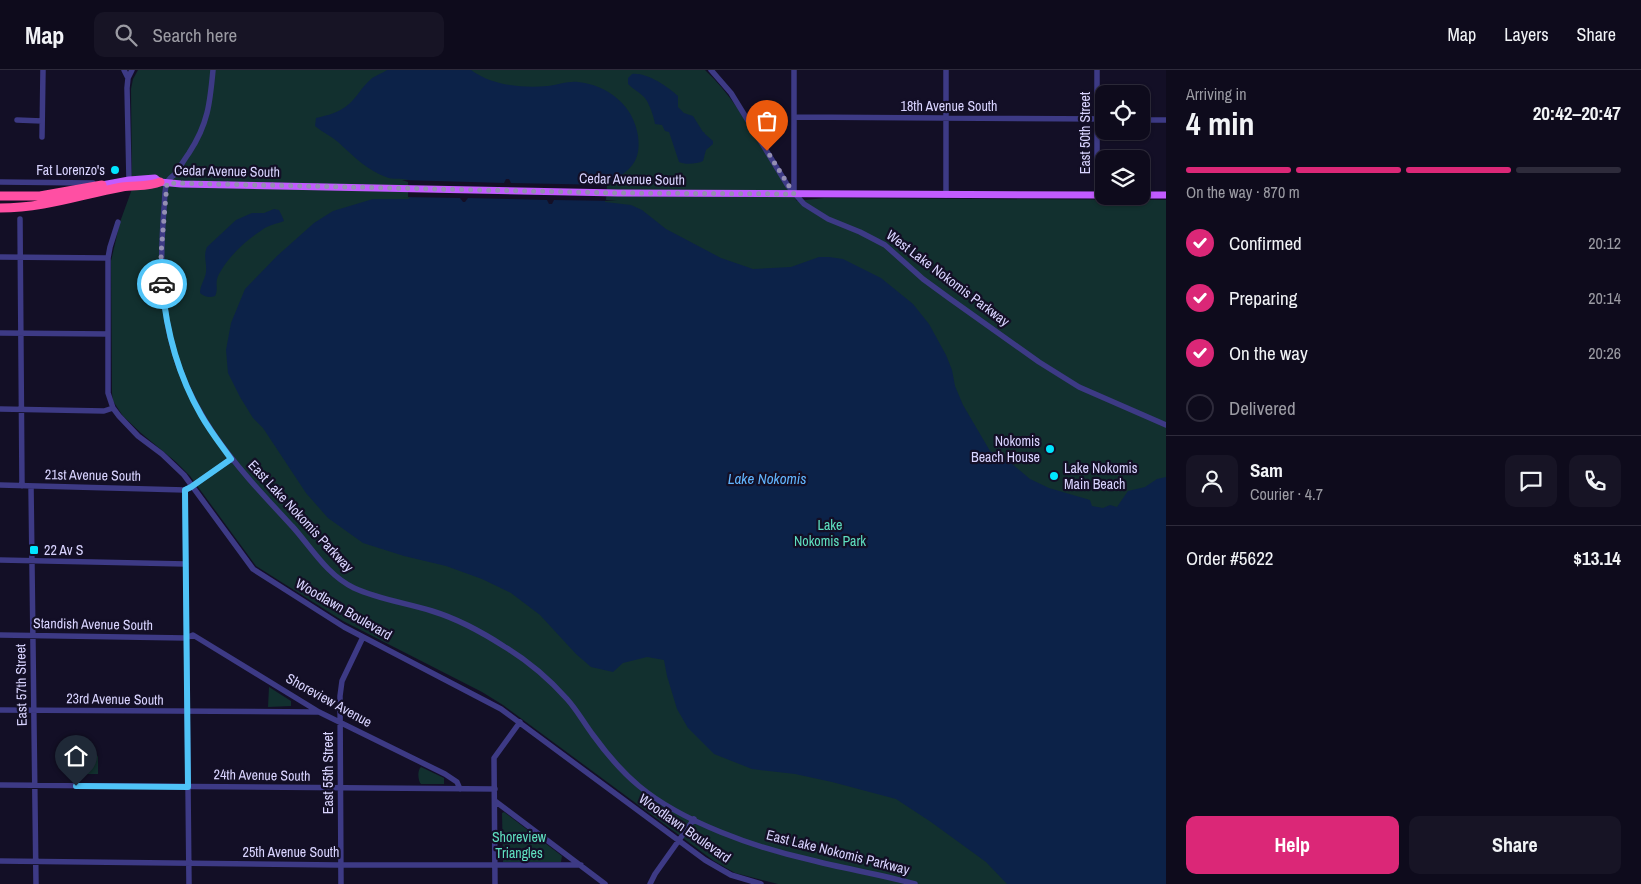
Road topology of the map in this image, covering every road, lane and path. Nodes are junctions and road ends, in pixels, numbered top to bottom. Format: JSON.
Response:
{"nodes":[{"id":1,"x":43,"y":70,"type":"edge"},
{"id":2,"x":124,"y":70,"type":"edge"},
{"id":3,"x":132,"y":70,"type":"edge"},
{"id":4,"x":213,"y":70,"type":"edge"},
{"id":5,"x":710,"y":70,"type":"edge"},
{"id":6,"x":794,"y":70,"type":"edge"},
{"id":7,"x":946,"y":70,"type":"edge"},
{"id":8,"x":1098,"y":70,"type":"edge"},
{"id":9,"x":128,"y":78,"type":"junction"},
{"id":10,"x":1099,"y":85,"type":"edge"},
{"id":11,"x":794,"y":117,"type":"junction"},
{"id":12,"x":946,"y":118,"type":"junction"},
{"id":13,"x":1095,"y":119,"type":"edge"},
{"id":14,"x":17,"y":120,"type":"dead end"},
{"id":15,"x":1150,"y":120,"type":"edge"},
{"id":16,"x":1166,"y":120,"type":"edge"},
{"id":17,"x":42,"y":121,"type":"junction"},
{"id":18,"x":42,"y":137,"type":"dead end"},
{"id":19,"x":129,"y":180,"type":"junction"},
{"id":20,"x":0,"y":182,"type":"edge"},
{"id":21,"x":164,"y":182,"type":"junction"},
{"id":22,"x":102,"y":185,"type":"junction"},
{"id":23,"x":794,"y":194,"type":"junction"},
{"id":24,"x":946,"y":194,"type":"junction"},
{"id":25,"x":1095,"y":195,"type":"edge"},
{"id":26,"x":1150,"y":195,"type":"edge"},
{"id":27,"x":1166,"y":195,"type":"edge"},
{"id":28,"x":0,"y":196,"type":"edge"},
{"id":29,"x":0,"y":208,"type":"edge"},
{"id":30,"x":20,"y":219,"type":"dead end"},
{"id":31,"x":118,"y":222,"type":"dead end"},
{"id":32,"x":0,"y":257,"type":"edge"},
{"id":33,"x":20,"y":258,"type":"junction"},
{"id":34,"x":108,"y":258,"type":"junction"},
{"id":35,"x":0,"y":333,"type":"edge"},
{"id":36,"x":21,"y":334,"type":"junction"},
{"id":37,"x":108,"y":334,"type":"junction"},
{"id":38,"x":113,"y":408,"type":"junction"},
{"id":39,"x":0,"y":409,"type":"edge"},
{"id":40,"x":21,"y":409,"type":"junction"},
{"id":41,"x":1166,"y":424,"type":"edge"},
{"id":42,"x":231,"y":459,"type":"junction"},
{"id":43,"x":0,"y":485,"type":"edge"},
{"id":44,"x":22,"y":486,"type":"junction"},
{"id":45,"x":31,"y":486,"type":"junction"},
{"id":46,"x":188,"y":489,"type":"junction"},
{"id":47,"x":0,"y":560,"type":"edge"},
{"id":48,"x":32,"y":561,"type":"junction"},
{"id":49,"x":186,"y":564,"type":"junction"},
{"id":50,"x":0,"y":635,"type":"edge"},
{"id":51,"x":33,"y":636,"type":"junction"},
{"id":52,"x":364,"y":637,"type":"junction"},
{"id":53,"x":186,"y":638,"type":"junction"},
{"id":54,"x":0,"y":710,"type":"edge"},
{"id":55,"x":34,"y":711,"type":"junction"},
{"id":56,"x":187,"y":711,"type":"junction"},
{"id":57,"x":319,"y":712,"type":"junction"},
{"id":58,"x":341,"y":722,"type":"junction"},
{"id":59,"x":520,"y":722,"type":"junction"},
{"id":60,"x":0,"y":785,"type":"edge"},
{"id":61,"x":35,"y":785,"type":"junction"},
{"id":62,"x":188,"y":787,"type":"junction"},
{"id":63,"x":341,"y":788,"type":"junction"},
{"id":64,"x":460,"y":789,"type":"junction"},
{"id":65,"x":495,"y":789,"type":"junction"},
{"id":66,"x":495,"y":801,"type":"junction"},
{"id":67,"x":694,"y":819,"type":"junction"},
{"id":68,"x":679,"y":841,"type":"junction"},
{"id":69,"x":0,"y":861,"type":"edge"},
{"id":70,"x":36,"y":862,"type":"junction"},
{"id":71,"x":189,"y":863,"type":"junction"},
{"id":72,"x":341,"y":865,"type":"junction"},
{"id":73,"x":496,"y":865,"type":"junction"},
{"id":74,"x":581,"y":865,"type":"junction"},
{"id":75,"x":36,"y":884,"type":"edge"},
{"id":76,"x":189,"y":884,"type":"edge"},
{"id":77,"x":342,"y":884,"type":"edge"},
{"id":78,"x":495,"y":884,"type":"edge"},
{"id":79,"x":605,"y":884,"type":"edge"},
{"id":80,"x":650,"y":884,"type":"edge"},
{"id":81,"x":761,"y":884,"type":"edge"},
{"id":82,"x":914,"y":884,"type":"edge"}],
"edges":[{"from":1,"to":17,"type":"street"},
{"from":2,"to":9,"type":"street"},
{"from":3,"to":9,"type":"street"},
{"from":4,"to":21,"type":"street"},
{"from":5,"to":23,"type":"street","name":"West Lake Nokomis Parkway"},
{"from":6,"to":11,"type":"street"},
{"from":7,"to":12,"type":"street"},
{"from":8,"to":10,"type":"street","name":"East 50th Street"},
{"from":9,"to":19,"type":"street"},
{"from":11,"to":12,"type":"street","name":"18th Avenue South"},
{"from":11,"to":23,"type":"street"},
{"from":12,"to":13,"type":"street","name":"18th Avenue South"},
{"from":12,"to":24,"type":"street"},
{"from":14,"to":17,"type":"street"},
{"from":15,"to":16,"type":"street"},
{"from":17,"to":18,"type":"street"},
{"from":19,"to":21,"type":"main road","name":"Cedar Avenue South"},
{"from":19,"to":22,"type":"main road","name":"Cedar Avenue South"},
{"from":20,"to":22,"type":"street"},
{"from":21,"to":23,"type":"main road","name":"Cedar Avenue South"},
{"from":21,"to":29,"type":"highway","name":"Cedar Avenue South"},
{"from":21,"to":42,"type":"street","name":"East Lake Nokomis Parkway"},
{"from":22,"to":28,"type":"highway","name":"Cedar Avenue South"},
{"from":23,"to":24,"type":"main road","name":"Cedar Avenue South"},
{"from":23,"to":41,"type":"street","name":"West Lake Nokomis Parkway"},
{"from":24,"to":25,"type":"main road","name":"Cedar Avenue South"},
{"from":26,"to":27,"type":"main road"},
{"from":30,"to":33,"type":"street"},
{"from":31,"to":34,"type":"street"},
{"from":32,"to":33,"type":"street"},
{"from":33,"to":34,"type":"street"},
{"from":33,"to":36,"type":"street"},
{"from":34,"to":37,"type":"street"},
{"from":35,"to":36,"type":"street"},
{"from":36,"to":37,"type":"street"},
{"from":36,"to":40,"type":"street"},
{"from":37,"to":38,"type":"street"},
{"from":38,"to":40,"type":"street"},
{"from":38,"to":46,"type":"street","name":"Woodlawn Boulevard"},
{"from":39,"to":40,"type":"street"},
{"from":40,"to":44,"type":"street"},
{"from":42,"to":46,"type":"street"},
{"from":42,"to":67,"type":"street","name":"East Lake Nokomis Parkway"},
{"from":43,"to":44,"type":"street","name":"21st Avenue South"},
{"from":44,"to":45,"type":"street","name":"21st Avenue South"},
{"from":45,"to":46,"type":"street","name":"21st Avenue South"},
{"from":45,"to":48,"type":"street","name":"East 57th Street"},
{"from":46,"to":49,"type":"street"},
{"from":46,"to":52,"type":"street","name":"Woodlawn Boulevard"},
{"from":47,"to":48,"type":"street"},
{"from":48,"to":49,"type":"street"},
{"from":48,"to":51,"type":"street","name":"East 57th Street"},
{"from":49,"to":53,"type":"street"},
{"from":50,"to":51,"type":"street","name":"Standish Avenue South"},
{"from":51,"to":53,"type":"street","name":"Standish Avenue South"},
{"from":51,"to":55,"type":"street","name":"East 57th Street"},
{"from":52,"to":58,"type":"street","name":"East 55th Street"},
{"from":52,"to":59,"type":"street","name":"Woodlawn Boulevard"},
{"from":53,"to":56,"type":"street"},
{"from":53,"to":57,"type":"street","name":"Shoreview Avenue"},
{"from":54,"to":55,"type":"street","name":"23rd Avenue South"},
{"from":55,"to":56,"type":"street","name":"23rd Avenue South"},
{"from":55,"to":61,"type":"street","name":"East 57th Street"},
{"from":56,"to":57,"type":"street","name":"23rd Avenue South"},
{"from":56,"to":62,"type":"street"},
{"from":57,"to":58,"type":"street","name":"Shoreview Avenue"},
{"from":58,"to":63,"type":"street","name":"East 55th Street"},
{"from":58,"to":64,"type":"street","name":"Shoreview Avenue"},
{"from":59,"to":65,"type":"street"},
{"from":59,"to":68,"type":"street","name":"Woodlawn Boulevard"},
{"from":60,"to":61,"type":"street","name":"24th Avenue South"},
{"from":61,"to":62,"type":"street","name":"24th Avenue South"},
{"from":61,"to":70,"type":"street","name":"East 57th Street"},
{"from":62,"to":63,"type":"street","name":"24th Avenue South"},
{"from":62,"to":71,"type":"street"},
{"from":63,"to":64,"type":"street","name":"24th Avenue South"},
{"from":63,"to":72,"type":"street","name":"East 55th Street"},
{"from":64,"to":65,"type":"street","name":"24th Avenue South"},
{"from":65,"to":66,"type":"street"},
{"from":66,"to":73,"type":"street"},
{"from":66,"to":74,"type":"street"},
{"from":67,"to":68,"type":"street"},
{"from":67,"to":82,"type":"street","name":"East Lake Nokomis Parkway"},
{"from":68,"to":80,"type":"street"},
{"from":68,"to":81,"type":"street","name":"Woodlawn Boulevard"},
{"from":69,"to":70,"type":"street","name":"25th Avenue South"},
{"from":70,"to":71,"type":"street","name":"25th Avenue South"},
{"from":70,"to":75,"type":"street","name":"East 57th Street"},
{"from":71,"to":72,"type":"street","name":"25th Avenue South"},
{"from":71,"to":76,"type":"street"},
{"from":72,"to":73,"type":"street","name":"25th Avenue South"},
{"from":72,"to":77,"type":"street","name":"East 55th Street"},
{"from":73,"to":74,"type":"street","name":"25th Avenue South"},
{"from":73,"to":78,"type":"street"},
{"from":74,"to":79,"type":"street"}]}
